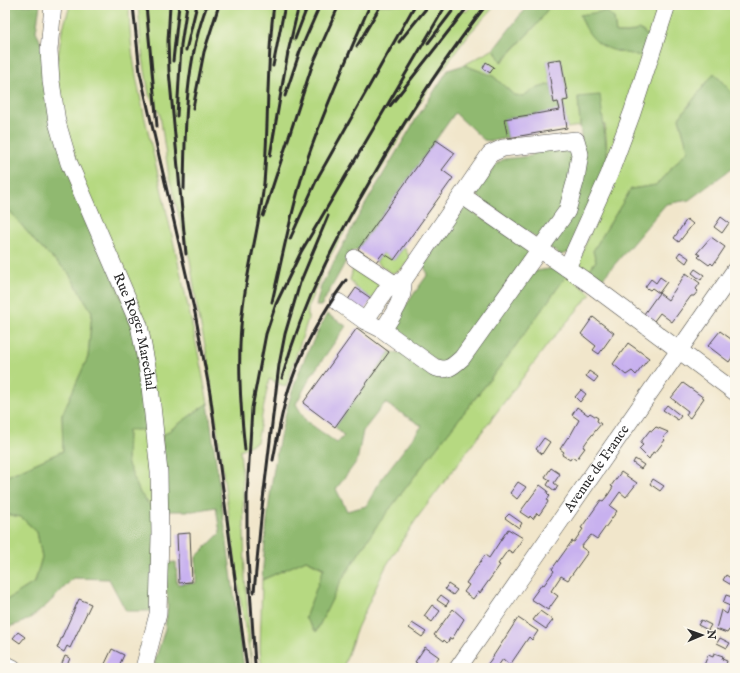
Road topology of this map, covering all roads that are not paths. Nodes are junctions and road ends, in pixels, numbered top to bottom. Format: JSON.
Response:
{"nodes":[{"id":1,"x":53,"y":5,"type":"edge"},
{"id":2,"x":664,"y":8,"type":"edge"},
{"id":3,"x":463,"y":196,"type":"junction"},
{"id":4,"x":539,"y":249,"type":"junction"},
{"id":5,"x":355,"y":258,"type":"dead end"},
{"id":6,"x":567,"y":268,"type":"junction"},
{"id":7,"x":735,"y":270,"type":"edge"},
{"id":8,"x":398,"y":282,"type":"junction"},
{"id":9,"x":338,"y":302,"type":"dead end"},
{"id":10,"x":365,"y":321,"type":"junction"},
{"id":11,"x":383,"y":330,"type":"junction"},
{"id":12,"x":680,"y":351,"type":"junction"},
{"id":13,"x":735,"y":392,"type":"edge"},
{"id":14,"x":5,"y":664,"type":"edge"},
{"id":15,"x":13,"y":668,"type":"edge"},
{"id":16,"x":144,"y":668,"type":"edge"},
{"id":17,"x":458,"y":668,"type":"edge"}],
"edges":[{"from":1,"to":16,"type":"street","name":"Rue Roger Marechal"},
{"from":2,"to":6,"type":"street"},
{"from":3,"to":4,"type":"street"},
{"from":3,"to":4,"type":"street"},
{"from":3,"to":8,"type":"street"},
{"from":4,"to":6,"type":"street"},
{"from":4,"to":11,"type":"street"},
{"from":5,"to":8,"type":"street"},
{"from":6,"to":12,"type":"street"},
{"from":7,"to":12,"type":"street","name":"Avenue de France"},
{"from":8,"to":10,"type":"street"},
{"from":8,"to":11,"type":"street"},
{"from":9,"to":10,"type":"street"},
{"from":10,"to":11,"type":"street"},
{"from":12,"to":13,"type":"street"},
{"from":12,"to":17,"type":"street","name":"Avenue de France"},
{"from":14,"to":15,"type":"street"}]}
